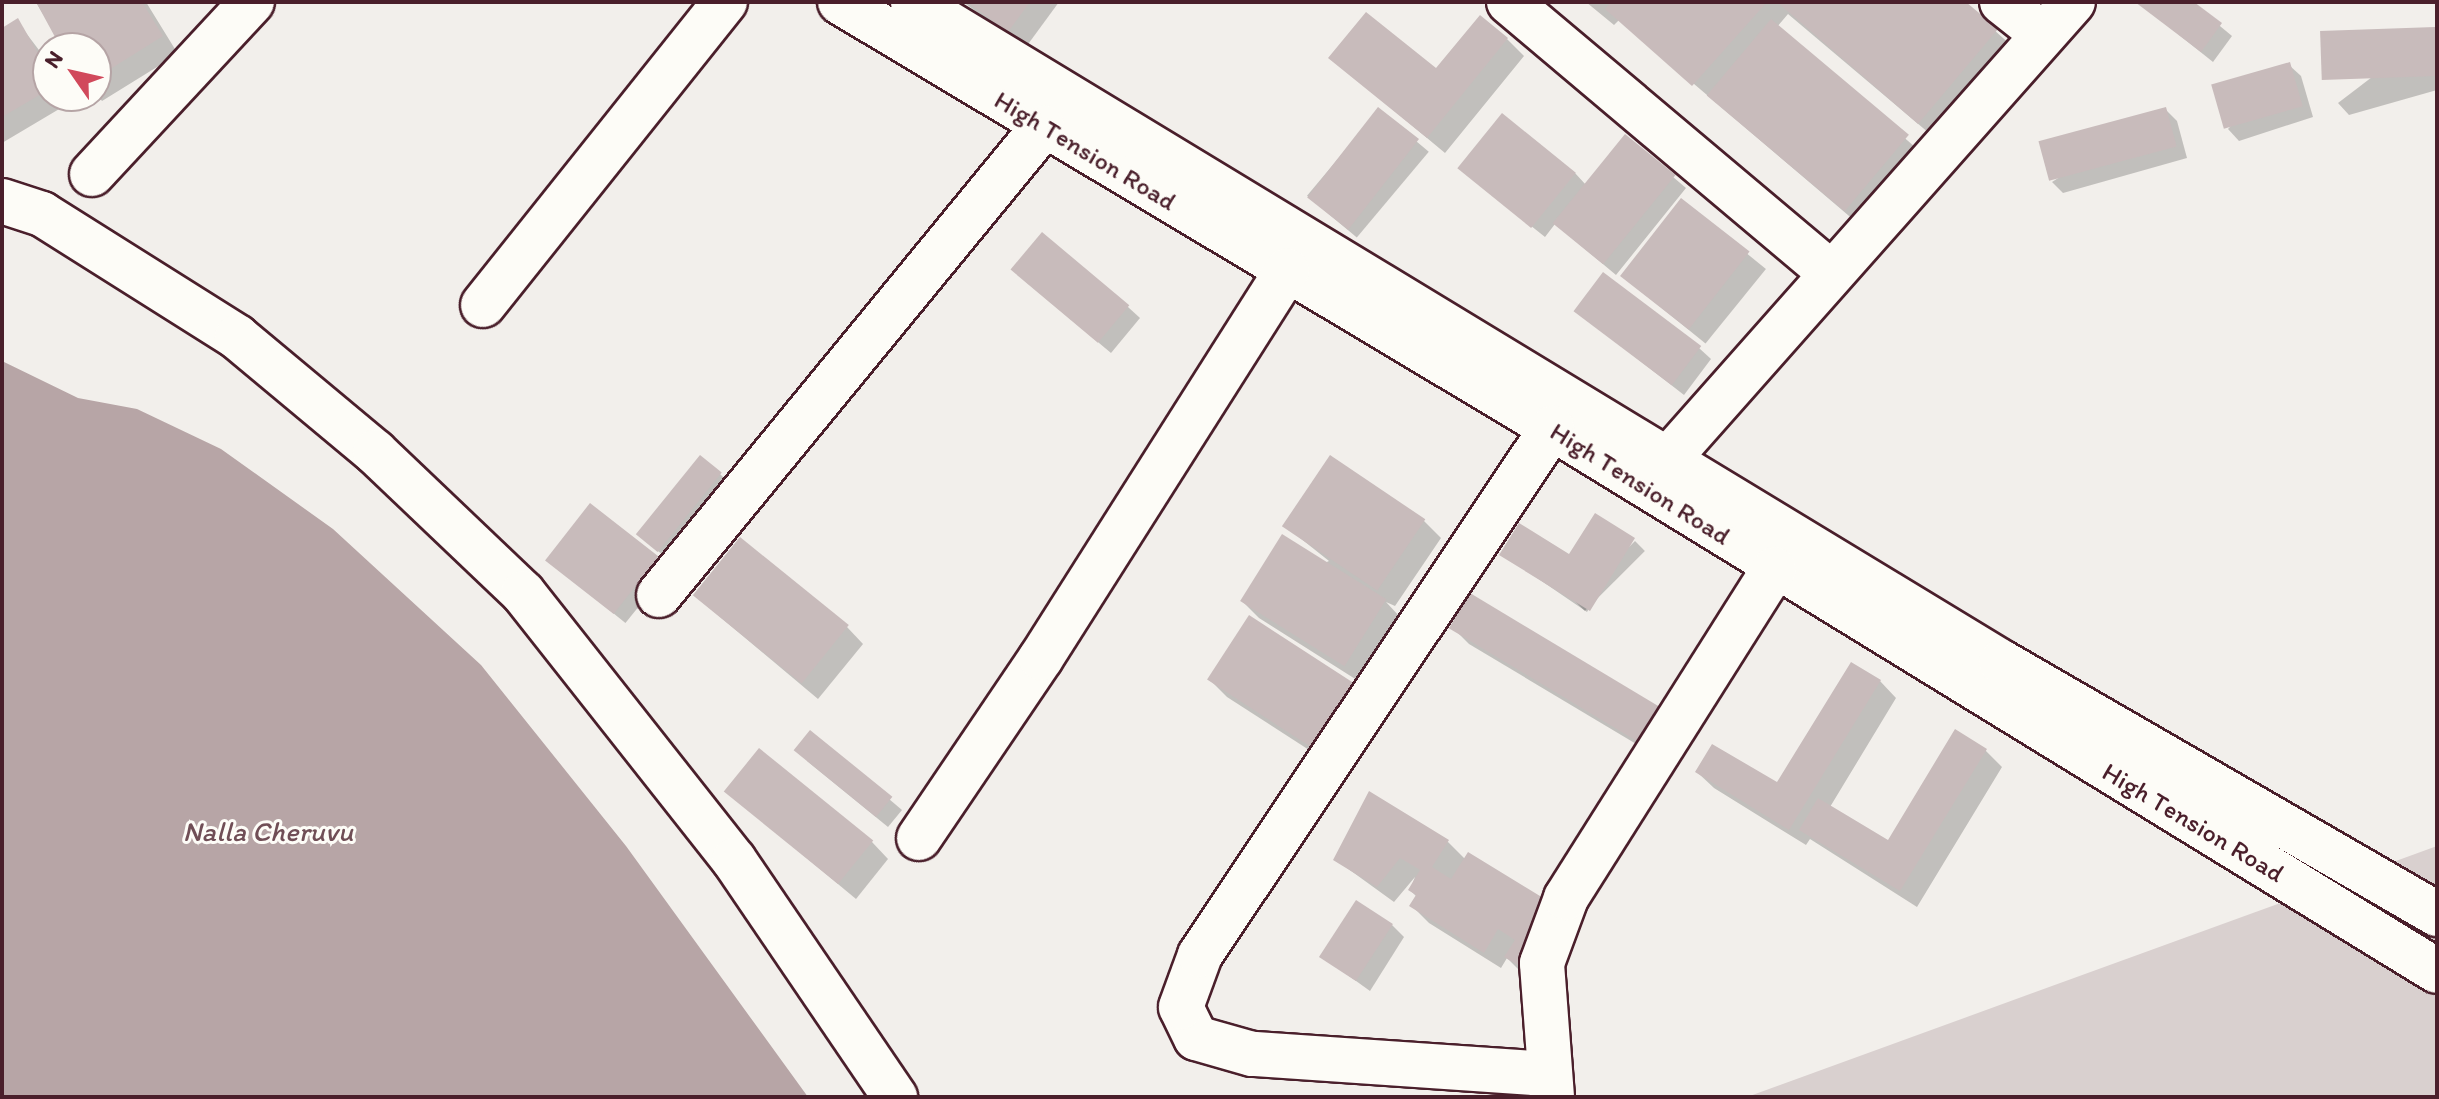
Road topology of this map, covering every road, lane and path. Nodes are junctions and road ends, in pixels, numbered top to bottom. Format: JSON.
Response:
{"nodes":[{"id":1,"x":252,"y":2,"type":"edge"},
{"id":2,"x":725,"y":2,"type":"edge"},
{"id":3,"x":840,"y":2,"type":"edge"},
{"id":4,"x":913,"y":2,"type":"edge"},
{"id":5,"x":1509,"y":2,"type":"edge"},
{"id":6,"x":2002,"y":2,"type":"edge"},
{"id":7,"x":2073,"y":2,"type":"edge"},
{"id":8,"x":2041,"y":33,"type":"junction"},
{"id":9,"x":1043,"y":127,"type":"junction"},
{"id":10,"x":92,"y":174,"type":"dead end"},
{"id":11,"x":2,"y":201,"type":"edge"},
{"id":12,"x":1287,"y":270,"type":"junction"},
{"id":13,"x":1831,"y":273,"type":"junction"},
{"id":14,"x":483,"y":305,"type":"dead end"},
{"id":15,"x":1552,"y":428,"type":"junction"},
{"id":16,"x":1669,"y":458,"type":"junction"},
{"id":17,"x":1774,"y":569,"type":"junction"},
{"id":18,"x":659,"y":595,"type":"dead end"},
{"id":19,"x":2121,"y":755,"type":"junction"},
{"id":20,"x":2265,"y":815,"type":"junction"},
{"id":21,"x":919,"y":838,"type":"dead end"},
{"id":22,"x":2240,"y":852,"type":"junction"},
{"id":23,"x":2437,"y":914,"type":"edge"},
{"id":24,"x":2437,"y":971,"type":"edge"},
{"id":25,"x":1550,"y":1085,"type":"edge"},
{"id":26,"x":895,"y":1097,"type":"edge"}],
"edges":[{"from":1,"to":10,"type":"street"},
{"from":2,"to":14,"type":"street"},
{"from":3,"to":9,"type":"street","name":"High Tension Road"},
{"from":4,"to":16,"type":"street","name":"High Tension Road"},
{"from":5,"to":13,"type":"street"},
{"from":6,"to":8,"type":"street"},
{"from":7,"to":8,"type":"street"},
{"from":8,"to":13,"type":"street"},
{"from":9,"to":12,"type":"street","name":"High Tension Road"},
{"from":9,"to":18,"type":"street"},
{"from":11,"to":26,"type":"street"},
{"from":12,"to":15,"type":"street","name":"High Tension Road"},
{"from":12,"to":21,"type":"street"},
{"from":13,"to":16,"type":"street"},
{"from":15,"to":17,"type":"street","name":"High Tension Road"},
{"from":15,"to":25,"type":"street"},
{"from":16,"to":19,"type":"street","name":"High Tension Road"},
{"from":17,"to":19,"type":"street","name":"High Tension Road"},
{"from":17,"to":25,"type":"street"},
{"from":19,"to":20,"type":"street","name":"High Tension Road"},
{"from":19,"to":22,"type":"street","name":"High Tension Road"},
{"from":20,"to":22,"type":"street"},
{"from":20,"to":23,"type":"street","name":"High Tension Road"},
{"from":22,"to":24,"type":"street","name":"High Tension Road"}]}
